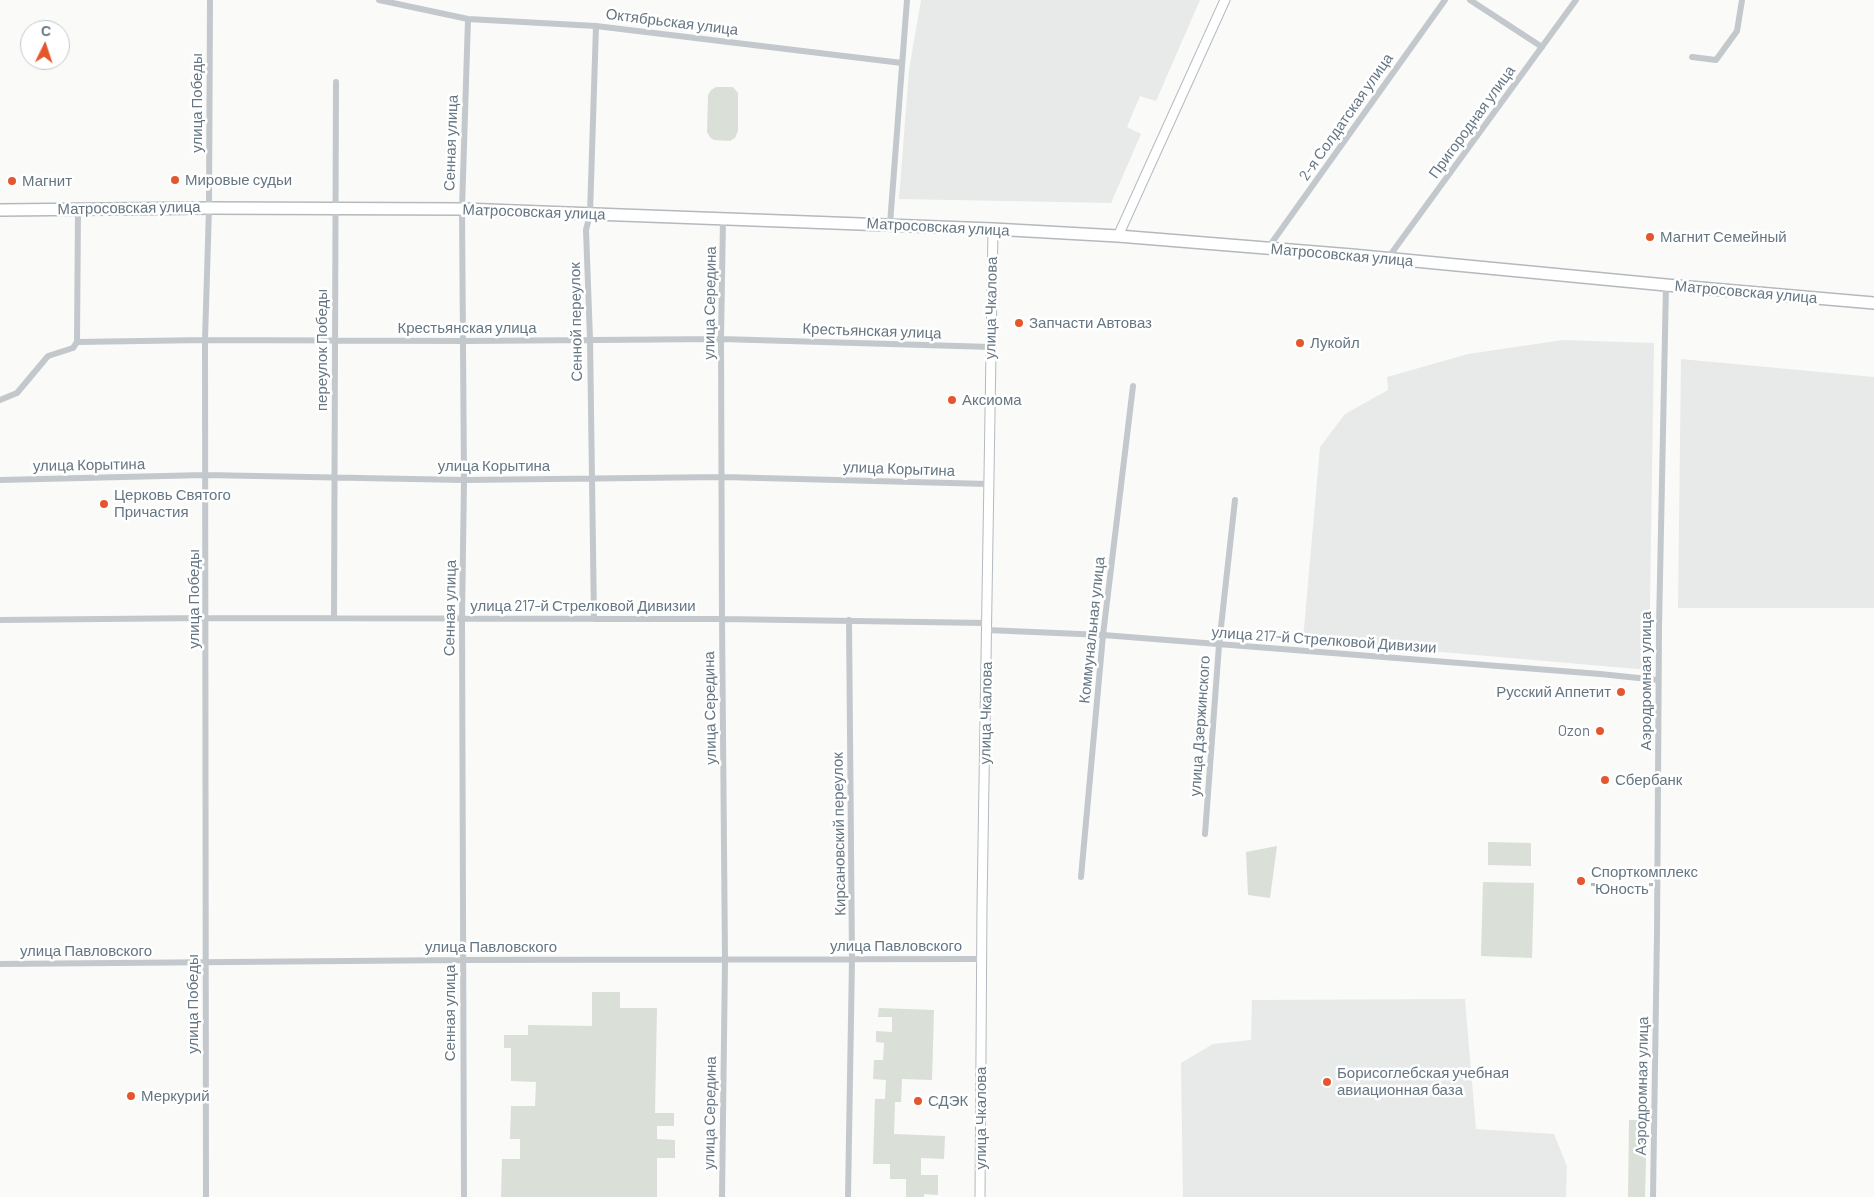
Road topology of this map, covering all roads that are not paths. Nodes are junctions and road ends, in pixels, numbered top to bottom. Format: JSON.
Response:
{"nodes":[{"id":1,"x":210,"y":0,"type":"edge"},
{"id":2,"x":379,"y":0,"type":"edge"},
{"id":3,"x":907,"y":0,"type":"edge"},
{"id":4,"x":1225,"y":0,"type":"edge"},
{"id":5,"x":1445,"y":0,"type":"edge"},
{"id":6,"x":1470,"y":0,"type":"edge"},
{"id":7,"x":1576,"y":0,"type":"edge"},
{"id":8,"x":1742,"y":0,"type":"edge"},
{"id":9,"x":468,"y":19,"type":"junction"},
{"id":10,"x":596,"y":26,"type":"junction"},
{"id":11,"x":1542,"y":47,"type":"junction"},
{"id":12,"x":1692,"y":57,"type":"dead end"},
{"id":13,"x":902,"y":63,"type":"junction"},
{"id":14,"x":336,"y":82,"type":"dead end"},
{"id":15,"x":78,"y":208,"type":"junction"},
{"id":16,"x":209,"y":208,"type":"junction"},
{"id":17,"x":336,"y":208,"type":"junction"},
{"id":18,"x":462,"y":209,"type":"junction"},
{"id":19,"x":0,"y":210,"type":"edge"},
{"id":20,"x":590,"y":214,"type":"junction"},
{"id":21,"x":723,"y":219,"type":"junction"},
{"id":22,"x":890,"y":224,"type":"junction"},
{"id":23,"x":993,"y":229,"type":"junction"},
{"id":24,"x":1118,"y":236,"type":"junction"},
{"id":25,"x":1268,"y":248,"type":"junction"},
{"id":26,"x":1388,"y":258,"type":"junction"},
{"id":27,"x":1666,"y":285,"type":"junction"},
{"id":28,"x":1874,"y":303,"type":"edge"},
{"id":29,"x":590,"y":339,"type":"junction"},
{"id":30,"x":721,"y":339,"type":"junction"},
{"id":31,"x":205,"y":340,"type":"junction"},
{"id":32,"x":334,"y":341,"type":"junction"},
{"id":33,"x":464,"y":341,"type":"junction"},
{"id":34,"x":77,"y":342,"type":"junction"},
{"id":35,"x":991,"y":347,"type":"junction"},
{"id":36,"x":1133,"y":386,"type":"dead end"},
{"id":37,"x":0,"y":400,"type":"edge"},
{"id":38,"x":205,"y":475,"type":"junction"},
{"id":39,"x":335,"y":477,"type":"junction"},
{"id":40,"x":723,"y":477,"type":"junction"},
{"id":41,"x":591,"y":478,"type":"junction"},
{"id":42,"x":0,"y":480,"type":"edge"},
{"id":43,"x":464,"y":480,"type":"junction"},
{"id":44,"x":988,"y":484,"type":"junction"},
{"id":45,"x":1234,"y":500,"type":"dead end"},
{"id":46,"x":207,"y":618,"type":"junction"},
{"id":47,"x":334,"y":618,"type":"junction"},
{"id":48,"x":462,"y":619,"type":"junction"},
{"id":49,"x":594,"y":619,"type":"junction"},
{"id":50,"x":722,"y":619,"type":"junction"},
{"id":51,"x":0,"y":620,"type":"edge"},
{"id":52,"x":849,"y":620,"type":"junction"},
{"id":53,"x":987,"y":627,"type":"junction"},
{"id":54,"x":1103,"y":635,"type":"junction"},
{"id":55,"x":1219,"y":645,"type":"junction"},
{"id":56,"x":1658,"y":680,"type":"junction"},
{"id":57,"x":1205,"y":834,"type":"dead end"},
{"id":58,"x":1081,"y":877,"type":"dead end"},
{"id":59,"x":852,"y":959,"type":"junction"},
{"id":60,"x":982,"y":959,"type":"junction"},
{"id":61,"x":462,"y":960,"type":"junction"},
{"id":62,"x":725,"y":960,"type":"junction"},
{"id":63,"x":206,"y":962,"type":"junction"},
{"id":64,"x":0,"y":964,"type":"edge"},
{"id":65,"x":206,"y":1197,"type":"edge"},
{"id":66,"x":464,"y":1197,"type":"edge"},
{"id":67,"x":722,"y":1197,"type":"edge"},
{"id":68,"x":848,"y":1197,"type":"edge"},
{"id":69,"x":980,"y":1197,"type":"edge"},
{"id":70,"x":1653,"y":1197,"type":"edge"}],
"edges":[{"from":1,"to":16,"type":"street","name":"улица Победы"},
{"from":2,"to":9,"type":"street","name":"Октябрьская улица"},
{"from":3,"to":13,"type":"street"},
{"from":4,"to":24,"type":"street"},
{"from":5,"to":25,"type":"street","name":"2-я Солдатская улица"},
{"from":6,"to":11,"type":"street"},
{"from":7,"to":11,"type":"street","name":"Пригородная улица"},
{"from":8,"to":12,"type":"street"},
{"from":9,"to":10,"type":"street","name":"Октябрьская улица"},
{"from":9,"to":18,"type":"street","name":"Сенная улица"},
{"from":10,"to":13,"type":"street","name":"Октябрьская улица"},
{"from":10,"to":20,"type":"street","name":"Сенной переулок"},
{"from":11,"to":26,"type":"street","name":"Пригородная улица"},
{"from":13,"to":22,"type":"street"},
{"from":14,"to":17,"type":"street","name":"переулок Победы"},
{"from":15,"to":16,"type":"highway","name":"Матросовская улица"},
{"from":15,"to":19,"type":"highway","name":"Матросовская улица"},
{"from":15,"to":34,"type":"street"},
{"from":16,"to":17,"type":"highway","name":"Матросовская улица"},
{"from":16,"to":31,"type":"street","name":"улица Победы"},
{"from":17,"to":18,"type":"highway","name":"Матросовская улица"},
{"from":17,"to":32,"type":"street","name":"переулок Победы"},
{"from":18,"to":20,"type":"highway","name":"Матросовская улица"},
{"from":18,"to":33,"type":"street","name":"Сенная улица"},
{"from":20,"to":21,"type":"highway","name":"Матросовская улица"},
{"from":20,"to":29,"type":"street","name":"Сенной переулок"},
{"from":21,"to":22,"type":"highway","name":"Матросовская улица"},
{"from":21,"to":30,"type":"street","name":"улица Середина"},
{"from":22,"to":23,"type":"highway","name":"Матросовская улица"},
{"from":23,"to":24,"type":"highway","name":"Матросовская улица"},
{"from":23,"to":35,"type":"street","name":"улица Чкалова"},
{"from":24,"to":25,"type":"highway","name":"Матросовская улица"},
{"from":25,"to":26,"type":"highway","name":"Матросовская улица"},
{"from":26,"to":27,"type":"highway","name":"Матросовская улица"},
{"from":27,"to":28,"type":"highway","name":"Матросовская улица"},
{"from":27,"to":56,"type":"street","name":"Аэродромная улица"},
{"from":29,"to":30,"type":"street","name":"Крестьянская улица"},
{"from":29,"to":33,"type":"street","name":"Крестьянская улица"},
{"from":29,"to":41,"type":"street","name":"Сенной переулок"},
{"from":30,"to":35,"type":"street","name":"Крестьянская улица"},
{"from":30,"to":40,"type":"street","name":"улица Середина"},
{"from":31,"to":32,"type":"street","name":"Крестьянская улица"},
{"from":31,"to":34,"type":"street","name":"Крестьянская улица"},
{"from":31,"to":38,"type":"street","name":"улица Победы"},
{"from":32,"to":33,"type":"street","name":"Крестьянская улица"},
{"from":32,"to":39,"type":"street","name":"переулок Победы"},
{"from":33,"to":43,"type":"street","name":"Сенная улица"},
{"from":34,"to":37,"type":"street"},
{"from":35,"to":44,"type":"street","name":"улица Чкалова"},
{"from":36,"to":54,"type":"street","name":"Коммунальная улица"},
{"from":38,"to":39,"type":"street","name":"улица Корытина"},
{"from":38,"to":42,"type":"street","name":"улица Корытина"},
{"from":38,"to":46,"type":"street","name":"улица Победы"},
{"from":39,"to":43,"type":"street","name":"улица Корытина"},
{"from":39,"to":47,"type":"street","name":"переулок Победы"},
{"from":40,"to":41,"type":"street","name":"улица Корытина"},
{"from":40,"to":44,"type":"street","name":"улица Корытина"},
{"from":40,"to":50,"type":"street","name":"улица Середина"},
{"from":41,"to":43,"type":"street","name":"улица Корытина"},
{"from":41,"to":49,"type":"street","name":"Сенной переулок"},
{"from":43,"to":48,"type":"street","name":"Сенная улица"},
{"from":44,"to":53,"type":"street","name":"улица Чкалова"},
{"from":45,"to":55,"type":"street","name":"улица Дзержинского"},
{"from":46,"to":47,"type":"street","name":"улица 217-й Стрелковой Дивизии"},
{"from":46,"to":51,"type":"street","name":"улица 217-й Стрелковой Дивизии"},
{"from":46,"to":63,"type":"street","name":"улица Победы"},
{"from":47,"to":48,"type":"street","name":"улица 217-й Стрелковой Дивизии"},
{"from":48,"to":49,"type":"street","name":"улица 217-й Стрелковой Дивизии"},
{"from":48,"to":61,"type":"street","name":"Сенная улица"},
{"from":49,"to":50,"type":"street","name":"улица 217-й Стрелковой Дивизии"},
{"from":50,"to":52,"type":"street","name":"улица 217-й Стрелковой Дивизии"},
{"from":50,"to":62,"type":"street","name":"улица Середина"},
{"from":52,"to":53,"type":"street","name":"улица 217-й Стрелковой Дивизии"},
{"from":52,"to":59,"type":"street","name":"Кирсановский переулок"},
{"from":53,"to":54,"type":"street","name":"улица 217-й Стрелковой Дивизии"},
{"from":53,"to":60,"type":"street","name":"улица Чкалова"},
{"from":54,"to":55,"type":"street","name":"улица 217-й Стрелковой Дивизии"},
{"from":54,"to":58,"type":"street","name":"Коммунальная улица"},
{"from":55,"to":56,"type":"street","name":"улица 217-й Стрелковой Дивизии"},
{"from":55,"to":57,"type":"street","name":"улица Дзержинского"},
{"from":56,"to":70,"type":"street","name":"Аэродромная улица"},
{"from":59,"to":60,"type":"street","name":"улица Павловского"},
{"from":59,"to":62,"type":"street","name":"улица Павловского"},
{"from":59,"to":68,"type":"street","name":"Кирсановский переулок"},
{"from":60,"to":69,"type":"street","name":"улица Чкалова"},
{"from":61,"to":62,"type":"street","name":"улица Павловского"},
{"from":61,"to":63,"type":"street","name":"улица Павловского"},
{"from":61,"to":66,"type":"street","name":"Сенная улица"},
{"from":62,"to":67,"type":"street","name":"улица Середина"},
{"from":63,"to":64,"type":"street","name":"улица Павловского"},
{"from":63,"to":65,"type":"street","name":"улица Победы"}]}
